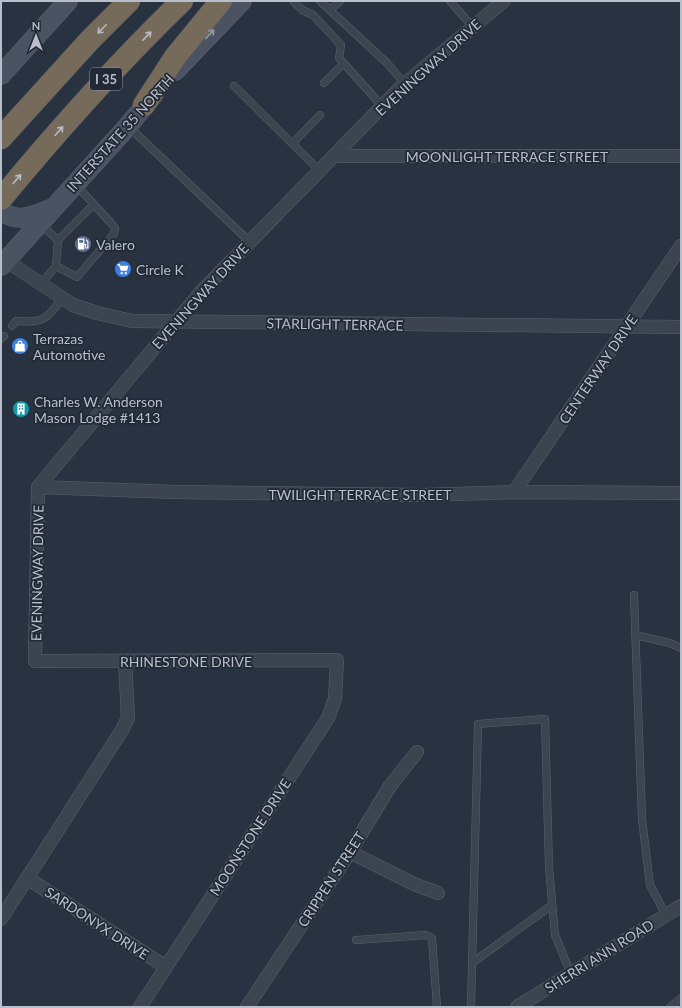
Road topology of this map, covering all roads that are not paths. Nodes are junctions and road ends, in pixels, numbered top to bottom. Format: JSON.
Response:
{"nodes":[{"id":1,"x":68,"y":1,"type":"edge"},
{"id":2,"x":129,"y":1,"type":"edge"},
{"id":3,"x":182,"y":1,"type":"edge"},
{"id":4,"x":221,"y":1,"type":"edge"},
{"id":5,"x":242,"y":1,"type":"edge"},
{"id":6,"x":293,"y":1,"type":"edge"},
{"id":7,"x":320,"y":1,"type":"edge"},
{"id":8,"x":340,"y":1,"type":"edge"},
{"id":9,"x":450,"y":1,"type":"edge"},
{"id":10,"x":504,"y":1,"type":"edge"},
{"id":11,"x":330,"y":10,"type":"junction"},
{"id":12,"x":473,"y":27,"type":"junction"},
{"id":13,"x":344,"y":64,"type":"junction"},
{"id":14,"x":1,"y":75,"type":"edge"},
{"id":15,"x":324,"y":82,"type":"dead end"},
{"id":16,"x":405,"y":84,"type":"junction"},
{"id":17,"x":234,"y":86,"type":"dead end"},
{"id":18,"x":144,"y":104,"type":"junction"},
{"id":19,"x":382,"y":106,"type":"junction"},
{"id":20,"x":320,"y":115,"type":"dead end"},
{"id":21,"x":128,"y":126,"type":"junction"},
{"id":22,"x":2,"y":137,"type":"edge"},
{"id":23,"x":293,"y":143,"type":"junction"},
{"id":24,"x":334,"y":156,"type":"junction"},
{"id":25,"x":681,"y":156,"type":"edge"},
{"id":26,"x":319,"y":170,"type":"junction"},
{"id":27,"x":75,"y":184,"type":"junction"},
{"id":28,"x":1,"y":198,"type":"edge"},
{"id":29,"x":94,"y":204,"type":"junction"},
{"id":30,"x":53,"y":208,"type":"junction"},
{"id":31,"x":1,"y":210,"type":"edge"},
{"id":32,"x":39,"y":223,"type":"junction"},
{"id":33,"x":58,"y":240,"type":"junction"},
{"id":34,"x":250,"y":242,"type":"junction"},
{"id":35,"x":681,"y":246,"type":"edge"},
{"id":36,"x":2,"y":261,"type":"edge"},
{"id":37,"x":56,"y":266,"type":"junction"},
{"id":38,"x":40,"y":285,"type":"junction"},
{"id":39,"x":62,"y":298,"type":"junction"},
{"id":40,"x":174,"y":322,"type":"junction"},
{"id":41,"x":12,"y":326,"type":"dead end"},
{"id":42,"x":627,"y":326,"type":"junction"},
{"id":43,"x":681,"y":327,"type":"edge"},
{"id":44,"x":38,"y":487,"type":"junction"},
{"id":45,"x":514,"y":492,"type":"junction"},
{"id":46,"x":681,"y":494,"type":"edge"},
{"id":47,"x":634,"y":595,"type":"dead end"},
{"id":48,"x":636,"y":635,"type":"junction"},
{"id":49,"x":681,"y":648,"type":"edge"},
{"id":50,"x":337,"y":660,"type":"joint"},
{"id":51,"x":35,"y":661,"type":"joint"},
{"id":52,"x":125,"y":661,"type":"junction"},
{"id":53,"x":417,"y":752,"type":"dead end"},
{"id":54,"x":350,"y":852,"type":"junction"},
{"id":55,"x":27,"y":878,"type":"junction"},
{"id":56,"x":438,"y":893,"type":"dead end"},
{"id":57,"x":552,"y":905,"type":"junction"},
{"id":58,"x":681,"y":906,"type":"edge"},
{"id":59,"x":666,"y":915,"type":"junction"},
{"id":60,"x":1,"y":918,"type":"edge"},
{"id":61,"x":356,"y":940,"type":"dead end"},
{"id":62,"x":472,"y":963,"type":"junction"},
{"id":63,"x":166,"y":967,"type":"junction"},
{"id":64,"x":571,"y":974,"type":"junction"},
{"id":65,"x":681,"y":998,"type":"edge"},
{"id":66,"x":140,"y":1007,"type":"edge"},
{"id":67,"x":247,"y":1007,"type":"edge"},
{"id":68,"x":437,"y":1007,"type":"edge"},
{"id":69,"x":471,"y":1007,"type":"edge"},
{"id":70,"x":517,"y":1007,"type":"edge"},
{"id":71,"x":670,"y":1007,"type":"edge"}],
"edges":[{"from":1,"to":14,"type":"main road"},
{"from":2,"to":22,"type":"highway","number":"I 35","one_way":true},
{"from":28,"to":3,"type":"highway","number":"I 35","one_way":true},
{"from":4,"to":18,"type":"highway"},
{"from":18,"to":5,"type":"main road","name":"INTERSTATE 35 NORTH","one_way":true},
{"from":6,"to":13,"type":"lane"},
{"from":7,"to":11,"type":"lane"},
{"from":8,"to":11,"type":"lane"},
{"from":9,"to":12,"type":"lane"},
{"from":10,"to":12,"type":"street","name":"EVENINGWAY DRIVE"},
{"from":11,"to":16,"type":"lane"},
{"from":12,"to":16,"type":"street","name":"EVENINGWAY DRIVE"},
{"from":13,"to":15,"type":"lane"},
{"from":13,"to":19,"type":"lane"},
{"from":16,"to":19,"type":"street","name":"EVENINGWAY DRIVE"},
{"from":17,"to":23,"type":"lane"},
{"from":18,"to":21,"type":"main road","name":"INTERSTATE 35 NORTH"},
{"from":19,"to":24,"type":"street","name":"EVENINGWAY DRIVE"},
{"from":20,"to":23,"type":"lane"},
{"from":21,"to":27,"type":"main road","name":"INTERSTATE 35 NORTH"},
{"from":21,"to":34,"type":"lane"},
{"from":23,"to":26,"type":"lane"},
{"from":24,"to":25,"type":"street","name":"MOONLIGHT TERRACE STREET"},
{"from":24,"to":26,"type":"street","name":"EVENINGWAY DRIVE"},
{"from":26,"to":34,"type":"street","name":"EVENINGWAY DRIVE"},
{"from":27,"to":29,"type":"lane"},
{"from":27,"to":30,"type":"main road","name":"INTERSTATE 35 NORTH"},
{"from":29,"to":33,"type":"lane"},
{"from":29,"to":37,"type":"lane"},
{"from":30,"to":31,"type":"main road"},
{"from":30,"to":32,"type":"main road","name":"INTERSTATE 35 NORTH"},
{"from":32,"to":33,"type":"lane"},
{"from":32,"to":36,"type":"main road","name":"INTERSTATE 35 NORTH"},
{"from":33,"to":37,"type":"lane"},
{"from":34,"to":40,"type":"street","name":"EVENINGWAY DRIVE"},
{"from":35,"to":42,"type":"street","name":"CENTERWAY DRIVE"},
{"from":36,"to":38,"type":"street","name":"STARLIGHT TERRACE"},
{"from":37,"to":38,"type":"lane"},
{"from":38,"to":39,"type":"street","name":"STARLIGHT TERRACE"},
{"from":39,"to":40,"type":"street","name":"STARLIGHT TERRACE"},
{"from":39,"to":41,"type":"lane"},
{"from":40,"to":42,"type":"street","name":"STARLIGHT TERRACE"},
{"from":40,"to":44,"type":"street","name":"EVENINGWAY DRIVE"},
{"from":42,"to":43,"type":"street","name":"STARLIGHT TERRACE"},
{"from":42,"to":45,"type":"street","name":"CENTERWAY DRIVE"},
{"from":44,"to":45,"type":"street","name":"TWILIGHT TERRACE STREET"},
{"from":44,"to":51,"type":"street","name":"EVENINGWAY DRIVE"},
{"from":45,"to":46,"type":"street","name":"TWILIGHT TERRACE STREET"},
{"from":47,"to":48,"type":"lane"},
{"from":48,"to":49,"type":"lane"},
{"from":48,"to":59,"type":"lane"},
{"from":50,"to":52,"type":"street","name":"RHINESTONE DRIVE"},
{"from":50,"to":63,"type":"street","name":"MOONSTONE DRIVE"},
{"from":51,"to":52,"type":"street","name":"RHINESTONE DRIVE"},
{"from":52,"to":55,"type":"street"},
{"from":53,"to":54,"type":"street","name":"CRIPPEN STREET"},
{"from":54,"to":56,"type":"street"},
{"from":54,"to":67,"type":"street","name":"CRIPPEN STREET"},
{"from":55,"to":60,"type":"street"},
{"from":55,"to":63,"type":"street","name":"SARDONYX DRIVE"},
{"from":57,"to":62,"type":"lane"},
{"from":57,"to":62,"type":"lane"},
{"from":57,"to":64,"type":"lane"},
{"from":58,"to":59,"type":"street","name":"SHERRI ANN ROAD"},
{"from":59,"to":64,"type":"street","name":"SHERRI ANN ROAD"},
{"from":61,"to":68,"type":"lane"},
{"from":62,"to":69,"type":"lane"},
{"from":63,"to":66,"type":"street","name":"MOONSTONE DRIVE"},
{"from":64,"to":70,"type":"street","name":"SHERRI ANN ROAD"},
{"from":65,"to":71,"type":"lane"}]}
